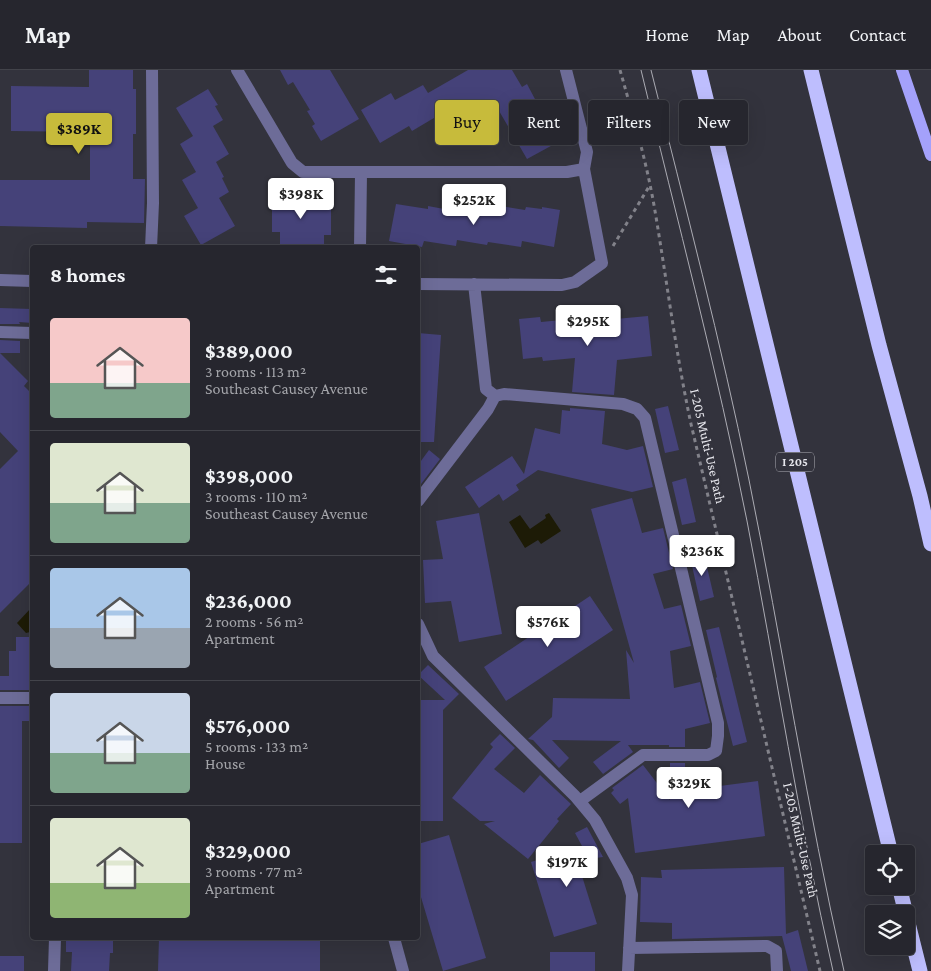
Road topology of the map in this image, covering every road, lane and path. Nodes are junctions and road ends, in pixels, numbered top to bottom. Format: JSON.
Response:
{"nodes":[{"id":1,"x":152,"y":70,"type":"edge"},
{"id":2,"x":237,"y":70,"type":"edge"},
{"id":3,"x":566,"y":70,"type":"edge"},
{"id":4,"x":620,"y":70,"type":"edge"},
{"id":5,"x":699,"y":70,"type":"edge"},
{"id":6,"x":811,"y":70,"type":"edge"},
{"id":7,"x":902,"y":70,"type":"edge"},
{"id":8,"x":931,"y":155,"type":"edge"},
{"id":9,"x":584,"y":169,"type":"junction"},
{"id":10,"x":361,"y":173,"type":"junction"},
{"id":11,"x":650,"y":185,"type":"junction"},
{"id":12,"x":151,"y":245,"type":"edge"},
{"id":13,"x":360,"y":245,"type":"edge"},
{"id":14,"x":602,"y":263,"type":"junction"},
{"id":15,"x":0,"y":280,"type":"edge"},
{"id":16,"x":30,"y":281,"type":"edge"},
{"id":17,"x":420,"y":284,"type":"edge"},
{"id":18,"x":474,"y":284,"type":"junction"},
{"id":19,"x":0,"y":332,"type":"edge"},
{"id":20,"x":30,"y":333,"type":"edge"},
{"id":21,"x":495,"y":396,"type":"junction"},
{"id":22,"x":920,"y":496,"type":"junction"},
{"id":23,"x":420,"y":498,"type":"edge"},
{"id":24,"x":931,"y":509,"type":"edge"},
{"id":25,"x":931,"y":544,"type":"edge"},
{"id":26,"x":420,"y":628,"type":"edge"},
{"id":27,"x":0,"y":698,"type":"edge"},
{"id":28,"x":30,"y":698,"type":"edge"},
{"id":29,"x":580,"y":802,"type":"junction"},
{"id":30,"x":890,"y":845,"type":"edge"},
{"id":31,"x":55,"y":940,"type":"edge"},
{"id":32,"x":395,"y":940,"type":"edge"},
{"id":33,"x":629,"y":948,"type":"junction"},
{"id":34,"x":915,"y":951,"type":"edge"},
{"id":35,"x":54,"y":971,"type":"edge"},
{"id":36,"x":403,"y":971,"type":"edge"},
{"id":37,"x":628,"y":971,"type":"edge"},
{"id":38,"x":778,"y":971,"type":"edge"},
{"id":39,"x":820,"y":971,"type":"edge"},
{"id":40,"x":920,"y":971,"type":"edge"}],
"edges":[{"from":1,"to":12,"type":"street"},
{"from":2,"to":10,"type":"street"},
{"from":3,"to":9,"type":"street"},
{"from":4,"to":11,"type":"path","name":"I-205 Multi-Use Path"},
{"from":5,"to":30,"type":"highway","number":"I 205"},
{"from":6,"to":22,"type":"highway"},
{"from":7,"to":8,"type":"main road"},
{"from":9,"to":10,"type":"street"},
{"from":9,"to":14,"type":"street"},
{"from":10,"to":13,"type":"street"},
{"from":11,"to":14,"type":"path"},
{"from":11,"to":39,"type":"path","name":"I-205 Multi-Use Path"},
{"from":14,"to":18,"type":"street"},
{"from":15,"to":16,"type":"street"},
{"from":17,"to":18,"type":"street"},
{"from":18,"to":21,"type":"street"},
{"from":19,"to":20,"type":"street"},
{"from":21,"to":23,"type":"street"},
{"from":21,"to":29,"type":"street"},
{"from":22,"to":24,"type":"highway"},
{"from":22,"to":25,"type":"highway"},
{"from":26,"to":29,"type":"street"},
{"from":27,"to":28,"type":"street"},
{"from":29,"to":33,"type":"street"},
{"from":31,"to":35,"type":"street"},
{"from":32,"to":36,"type":"street"},
{"from":33,"to":37,"type":"street"},
{"from":33,"to":38,"type":"street"},
{"from":34,"to":40,"type":"highway"}]}
